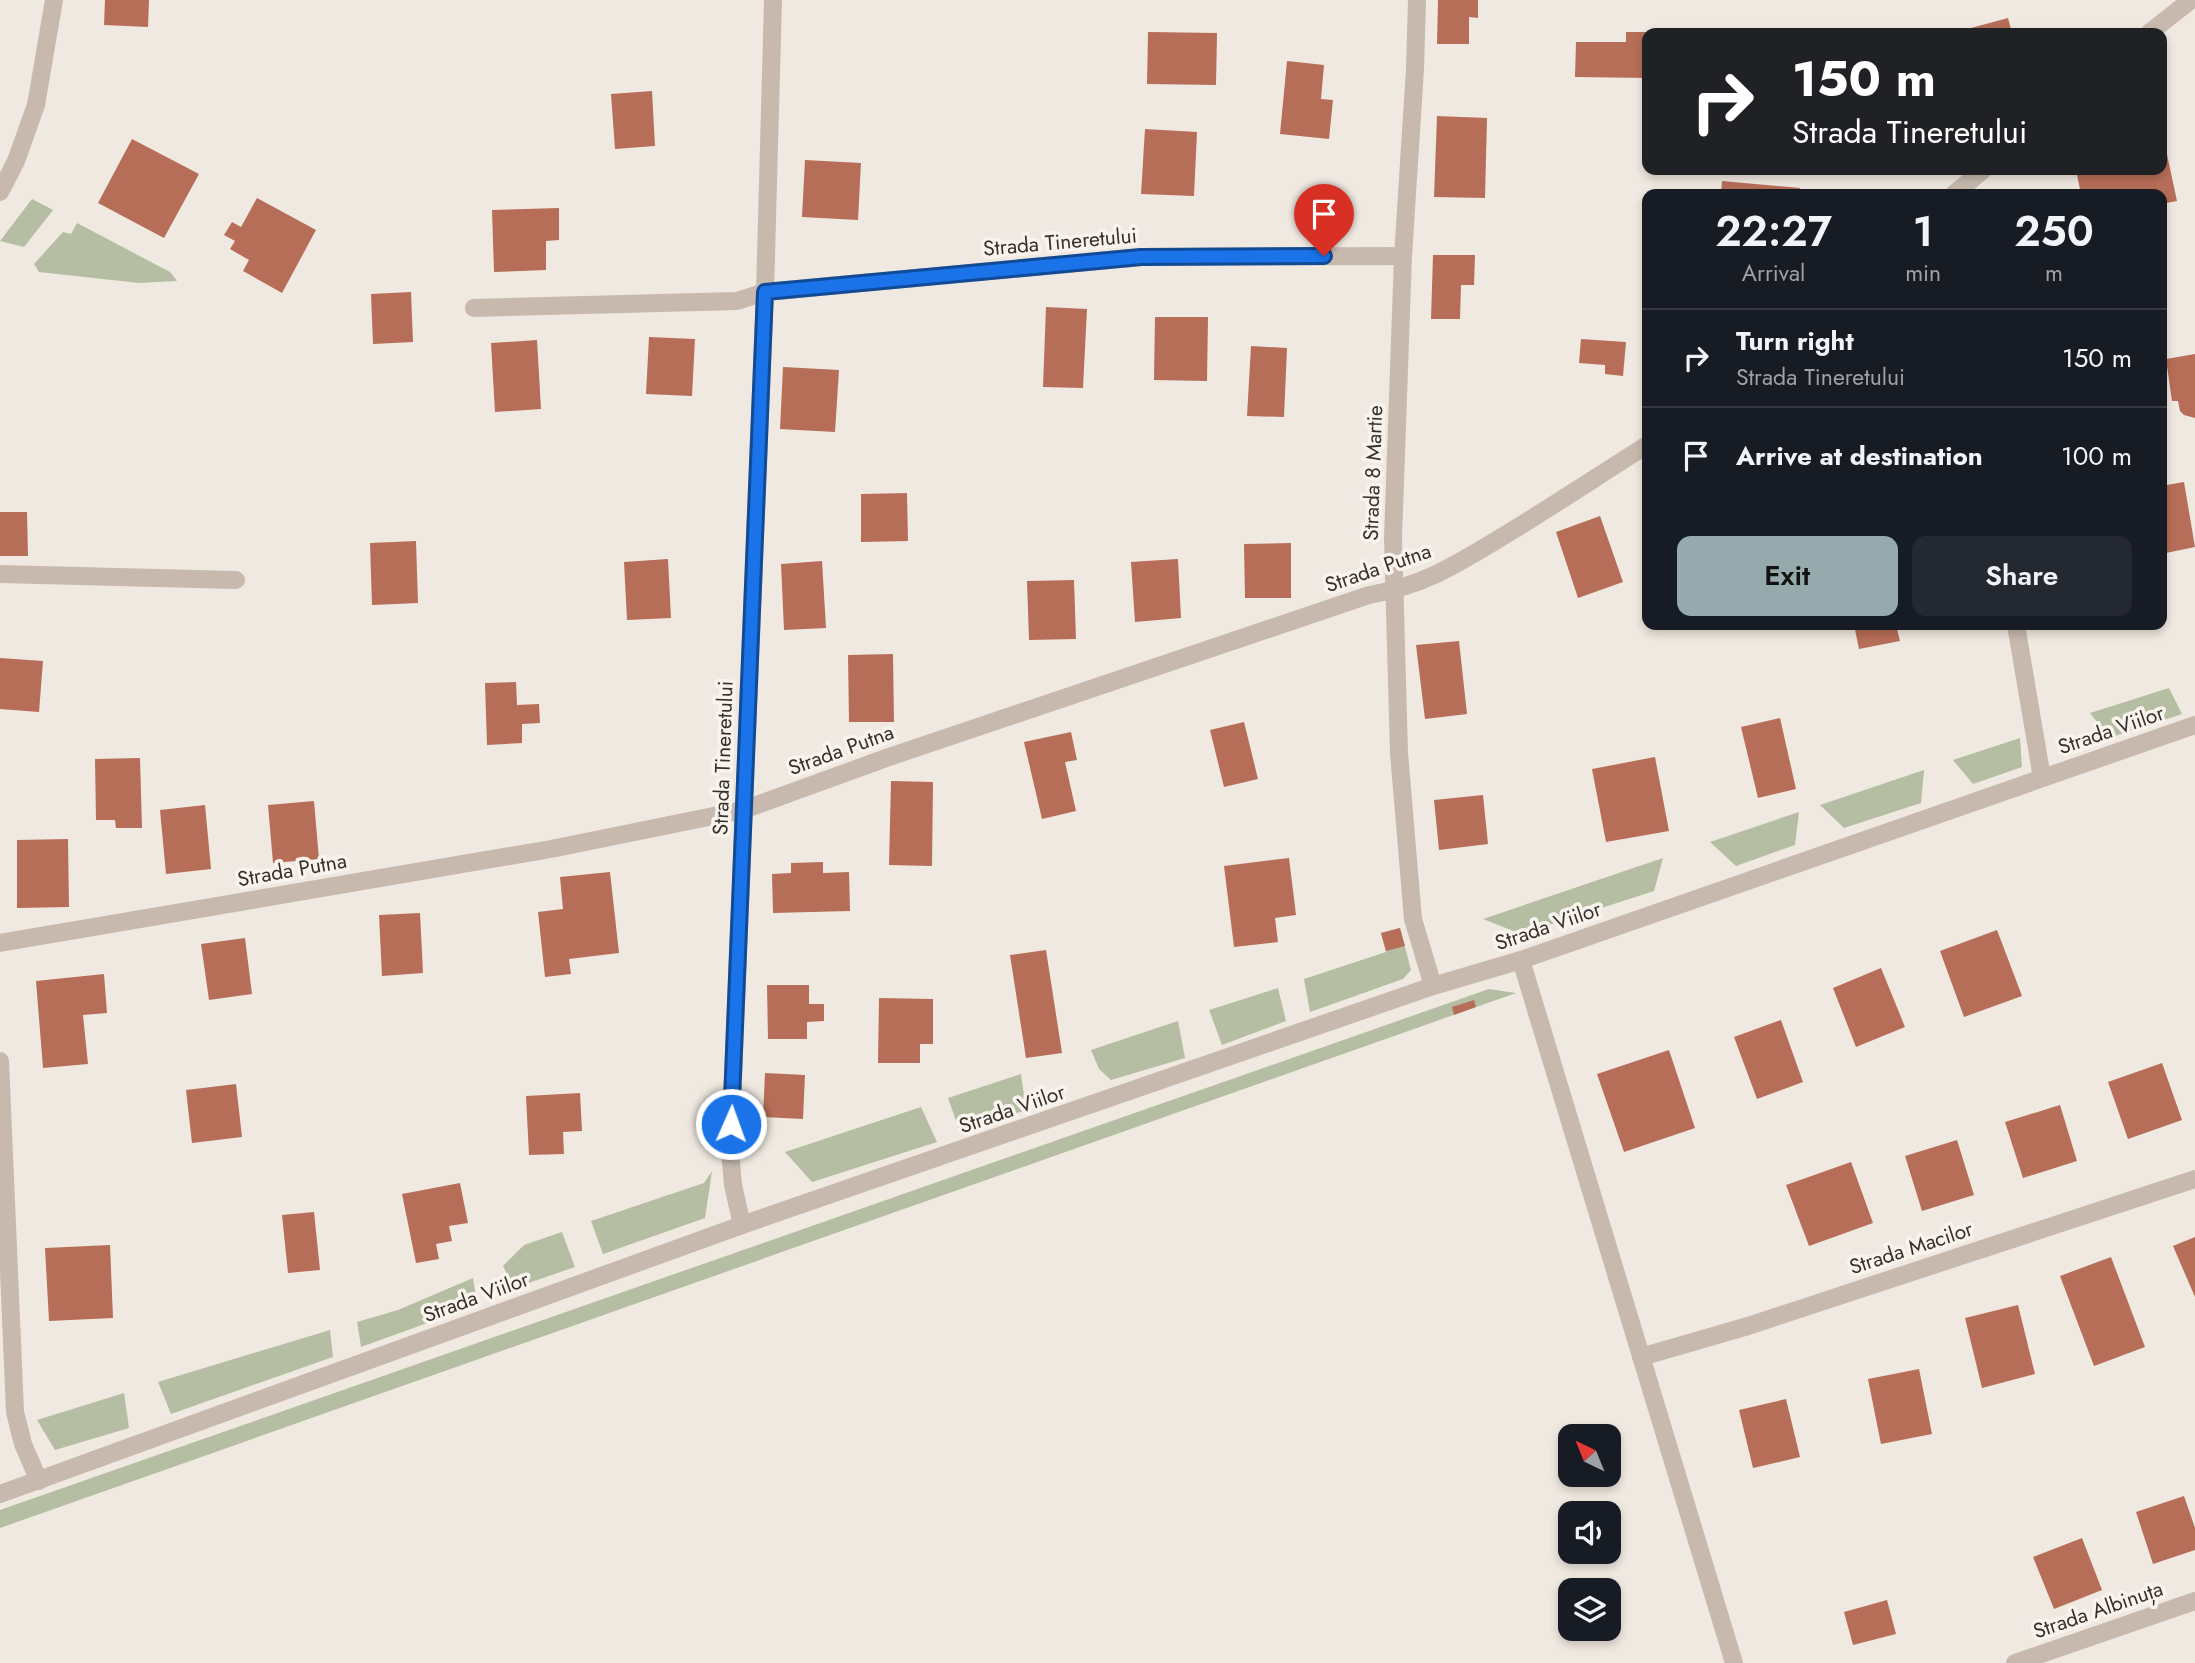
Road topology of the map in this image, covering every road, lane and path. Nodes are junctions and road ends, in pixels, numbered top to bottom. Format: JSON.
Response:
{"nodes":[{"id":1,"x":54,"y":0,"type":"edge"},
{"id":2,"x":773,"y":0,"type":"edge"},
{"id":3,"x":1417,"y":0,"type":"edge"},
{"id":4,"x":2164,"y":0,"type":"edge"},
{"id":5,"x":2191,"y":0,"type":"edge"},
{"id":6,"x":2169,"y":18,"type":"junction"},
{"id":7,"x":2156,"y":28,"type":"edge"},
{"id":8,"x":1977,"y":175,"type":"edge"},
{"id":9,"x":1960,"y":189,"type":"edge"},
{"id":10,"x":0,"y":192,"type":"edge"},
{"id":11,"x":1403,"y":256,"type":"junction"},
{"id":12,"x":765,"y":292,"type":"junction"},
{"id":13,"x":474,"y":308,"type":"dead end"},
{"id":14,"x":1642,"y":448,"type":"edge"},
{"id":15,"x":0,"y":574,"type":"edge"},
{"id":16,"x":236,"y":580,"type":"dead end"},
{"id":17,"x":1395,"y":590,"type":"junction"},
{"id":18,"x":2017,"y":630,"type":"edge"},
{"id":19,"x":2195,"y":725,"type":"edge"},
{"id":20,"x":2042,"y":778,"type":"junction"},
{"id":21,"x":743,"y":810,"type":"junction"},
{"id":22,"x":0,"y":943,"type":"edge"},
{"id":23,"x":1521,"y":960,"type":"junction"},
{"id":24,"x":1433,"y":986,"type":"junction"},
{"id":25,"x":0,"y":1061,"type":"edge"},
{"id":26,"x":2195,"y":1179,"type":"edge"},
{"id":27,"x":742,"y":1225,"type":"junction"},
{"id":28,"x":1641,"y":1357,"type":"junction"},
{"id":29,"x":39,"y":1481,"type":"junction"},
{"id":30,"x":0,"y":1494,"type":"edge"},
{"id":31,"x":2195,"y":1601,"type":"edge"},
{"id":32,"x":1734,"y":1663,"type":"edge"},
{"id":33,"x":2015,"y":1663,"type":"edge"}],
"edges":[{"from":1,"to":10,"type":"street"},
{"from":2,"to":12,"type":"street","name":"Strada Tineretului"},
{"from":3,"to":11,"type":"street","name":"Strada 8 Martie"},
{"from":4,"to":6,"type":"street"},
{"from":5,"to":6,"type":"street"},
{"from":6,"to":7,"type":"street"},
{"from":8,"to":9,"type":"street"},
{"from":11,"to":12,"type":"street","name":"Strada Tineretului"},
{"from":11,"to":17,"type":"street","name":"Strada 8 Martie"},
{"from":12,"to":13,"type":"street","name":"Strada Tineretului"},
{"from":12,"to":21,"type":"street","name":"Strada Tineretului"},
{"from":14,"to":17,"type":"street","name":"Strada Putna"},
{"from":15,"to":16,"type":"street"},
{"from":17,"to":21,"type":"street","name":"Strada Putna"},
{"from":17,"to":24,"type":"street","name":"Strada 8 Martie"},
{"from":18,"to":20,"type":"street","name":"Strada Viilor"},
{"from":19,"to":20,"type":"street","name":"Strada Viilor"},
{"from":20,"to":23,"type":"street","name":"Strada Viilor"},
{"from":21,"to":22,"type":"street","name":"Strada Putna"},
{"from":21,"to":27,"type":"street","name":"Strada Tineretului"},
{"from":23,"to":24,"type":"street","name":"Strada Viilor"},
{"from":23,"to":28,"type":"street"},
{"from":24,"to":27,"type":"street","name":"Strada Viilor"},
{"from":25,"to":29,"type":"street"},
{"from":26,"to":28,"type":"street","name":"Strada Macilor"},
{"from":27,"to":29,"type":"street","name":"Strada Viilor"},
{"from":28,"to":32,"type":"street"},
{"from":29,"to":30,"type":"street","name":"Strada Viilor"},
{"from":31,"to":33,"type":"street","name":"Strada Albinuța"}]}
